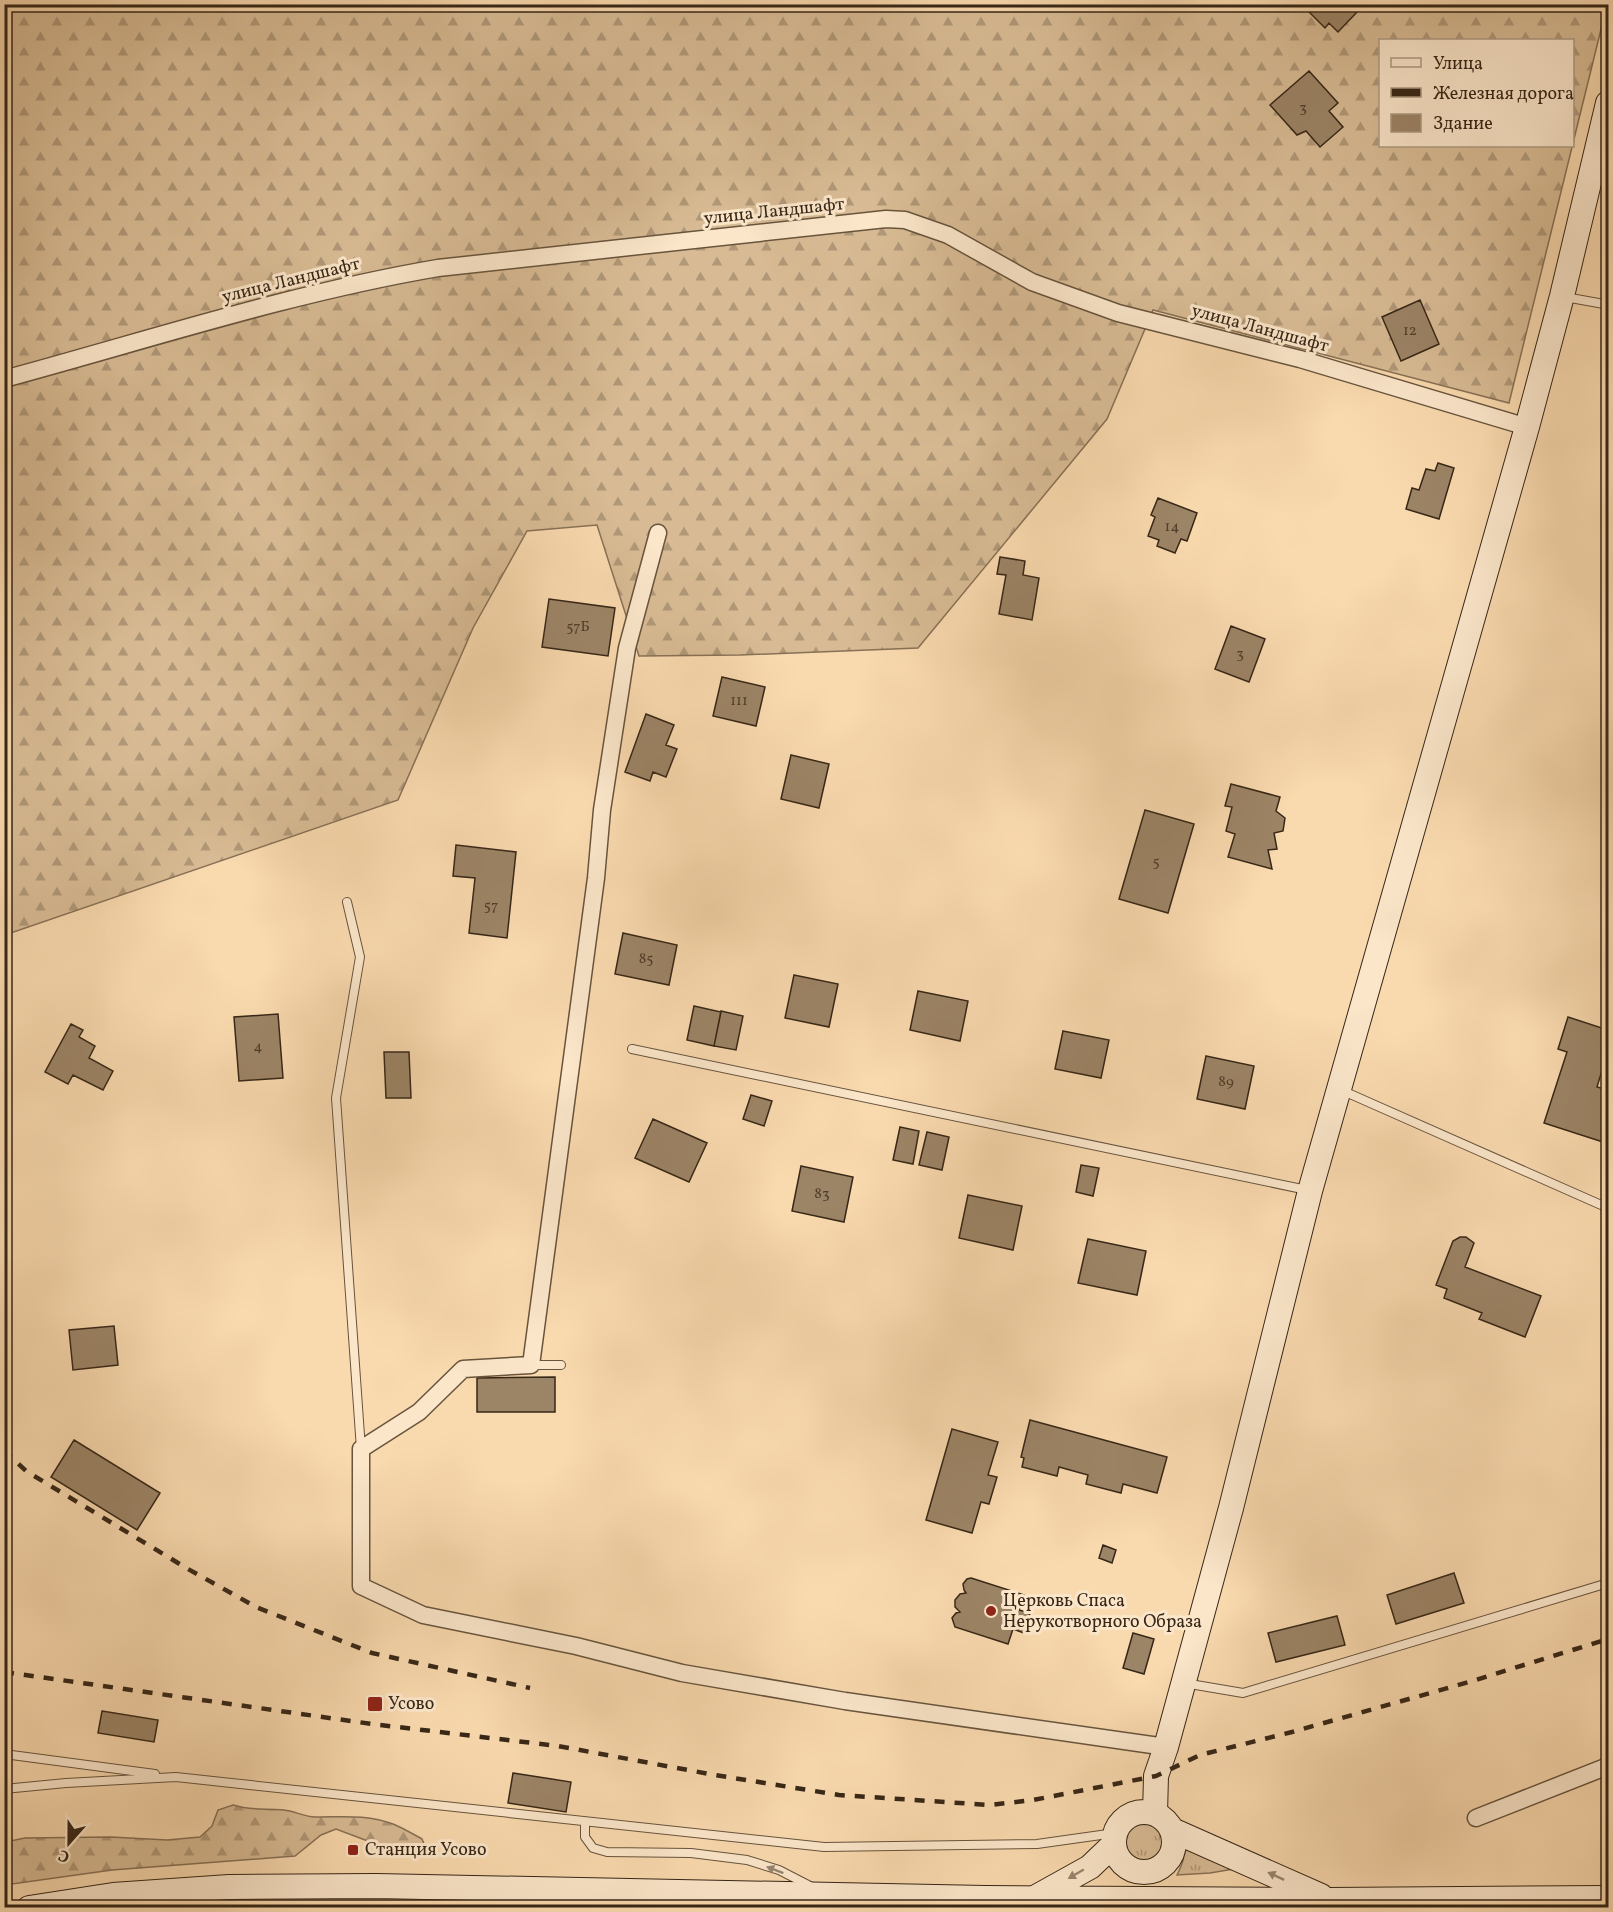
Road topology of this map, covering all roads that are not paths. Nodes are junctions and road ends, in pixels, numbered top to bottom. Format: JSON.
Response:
{"nodes":[{"id":1,"x":1608,"y":103,"type":"edge"},
{"id":2,"x":1562,"y":296,"type":"junction"},
{"id":3,"x":1608,"y":307,"type":"edge"},
{"id":4,"x":4,"y":380,"type":"edge"},
{"id":5,"x":1527,"y":427,"type":"junction"},
{"id":6,"x":658,"y":533,"type":"dead end"},
{"id":7,"x":347,"y":902,"type":"dead end"},
{"id":8,"x":632,"y":1049,"type":"dead end"},
{"id":9,"x":1338,"y":1089,"type":"junction"},
{"id":10,"x":1310,"y":1191,"type":"junction"},
{"id":11,"x":1608,"y":1208,"type":"edge"},
{"id":12,"x":531,"y":1365,"type":"junction"},
{"id":13,"x":561,"y":1365,"type":"dead end"},
{"id":14,"x":361,"y":1449,"type":"junction"},
{"id":15,"x":1608,"y":1583,"type":"edge"},
{"id":16,"x":1184,"y":1683,"type":"junction"},
{"id":17,"x":1166,"y":1747,"type":"junction"},
{"id":18,"x":4,"y":1754,"type":"edge"},
{"id":19,"x":1608,"y":1766,"type":"edge"},
{"id":20,"x":176,"y":1777,"type":"junction"},
{"id":21,"x":4,"y":1789,"type":"edge"},
{"id":22,"x":1476,"y":1818,"type":"dead end"},
{"id":23,"x":585,"y":1822,"type":"junction"},
{"id":24,"x":1163,"y":1822,"type":"junction"},
{"id":25,"x":1114,"y":1839,"type":"junction"},
{"id":26,"x":1137,"y":1872,"type":"junction"},
{"id":27,"x":828,"y":1895,"type":"junction"},
{"id":28,"x":1035,"y":1898,"type":"junction"},
{"id":29,"x":1608,"y":1898,"type":"edge"},
{"id":30,"x":1329,"y":1900,"type":"junction"},
{"id":31,"x":1127,"y":1903,"type":"edge"},
{"id":32,"x":28,"y":1908,"type":"edge"}],
"edges":[{"from":1,"to":2,"type":"street"},
{"from":2,"to":3,"type":"lane"},
{"from":2,"to":5,"type":"street"},
{"from":4,"to":5,"type":"street","name":"улица Ландшафт"},
{"from":5,"to":9,"type":"street"},
{"from":6,"to":12,"type":"street"},
{"from":7,"to":14,"type":"lane"},
{"from":8,"to":10,"type":"lane"},
{"from":9,"to":10,"type":"street"},
{"from":9,"to":11,"type":"lane"},
{"from":10,"to":16,"type":"street"},
{"from":12,"to":13,"type":"lane"},
{"from":12,"to":14,"type":"street"},
{"from":14,"to":17,"type":"street"},
{"from":15,"to":16,"type":"lane"},
{"from":16,"to":17,"type":"street"},
{"from":17,"to":24,"type":"street"},
{"from":18,"to":20,"type":"lane"},
{"from":19,"to":22,"type":"street"},
{"from":20,"to":21,"type":"lane"},
{"from":20,"to":23,"type":"lane"},
{"from":23,"to":25,"type":"lane"},
{"from":27,"to":23,"type":"lane","one_way":true},
{"from":24,"to":25,"type":"street"},
{"from":24,"to":26,"type":"street"},
{"from":30,"to":24,"type":"street","one_way":true},
{"from":25,"to":26,"type":"street"},
{"from":25,"to":28,"type":"street","one_way":true},
{"from":26,"to":31,"type":"street"},
{"from":27,"to":28,"type":"street"},
{"from":27,"to":32,"type":"street"},
{"from":28,"to":31,"type":"street"},
{"from":29,"to":30,"type":"street"},
{"from":30,"to":31,"type":"street"}]}
